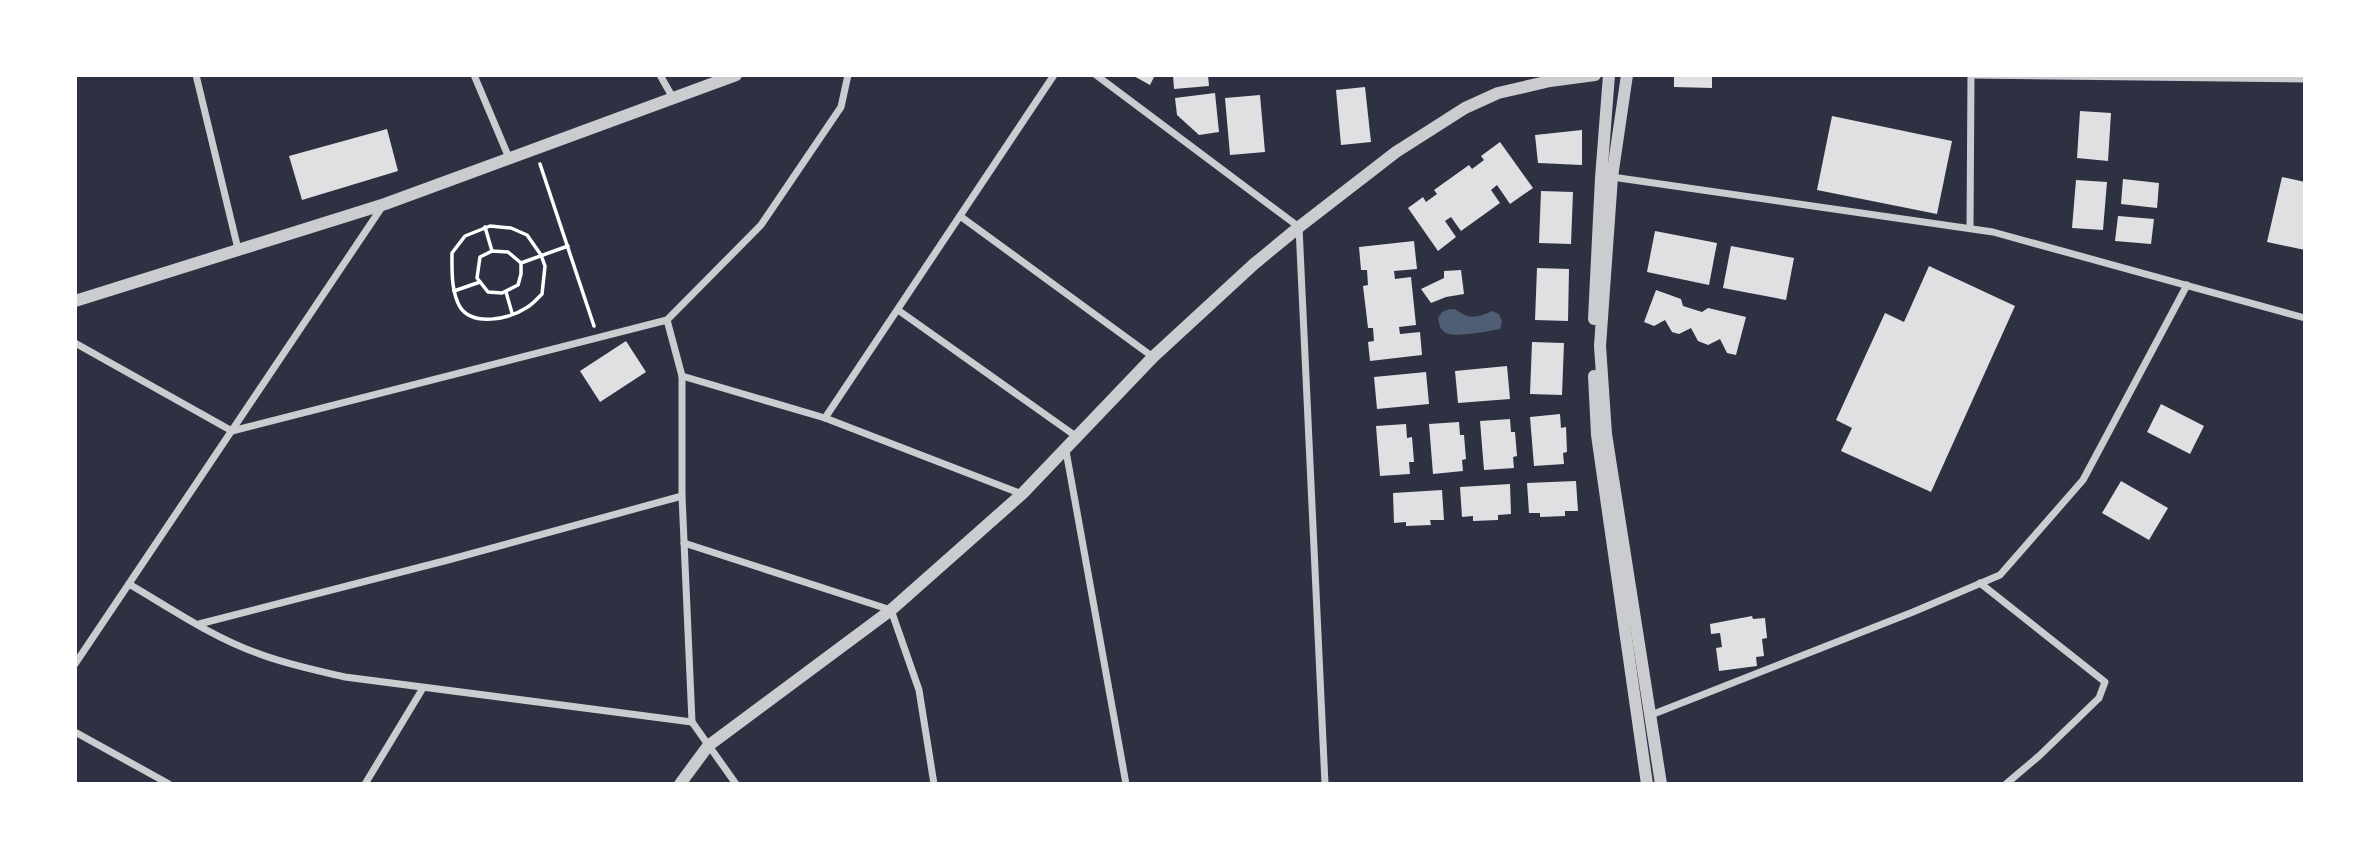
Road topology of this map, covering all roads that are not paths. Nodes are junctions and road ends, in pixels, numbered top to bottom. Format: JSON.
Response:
{"nodes":[{"id":1,"x":197,"y":75,"type":"edge"},
{"id":2,"x":474,"y":75,"type":"edge"},
{"id":3,"x":660,"y":75,"type":"edge"},
{"id":4,"x":736,"y":75,"type":"edge"},
{"id":5,"x":848,"y":75,"type":"edge"},
{"id":6,"x":1055,"y":75,"type":"edge"},
{"id":7,"x":1096,"y":75,"type":"edge"},
{"id":8,"x":1595,"y":75,"type":"edge"},
{"id":9,"x":1609,"y":75,"type":"edge"},
{"id":10,"x":1628,"y":75,"type":"edge"},
{"id":11,"x":1971,"y":75,"type":"edge"},
{"id":12,"x":2305,"y":79,"type":"edge"},
{"id":13,"x":673,"y":98,"type":"junction"},
{"id":14,"x":509,"y":158,"type":"junction"},
{"id":15,"x":1612,"y":177,"type":"junction"},
{"id":16,"x":384,"y":204,"type":"junction"},
{"id":17,"x":960,"y":216,"type":"junction"},
{"id":18,"x":1299,"y":227,"type":"junction"},
{"id":19,"x":1970,"y":228,"type":"junction"},
{"id":20,"x":239,"y":249,"type":"junction"},
{"id":21,"x":2187,"y":285,"type":"junction"},
{"id":22,"x":75,"y":301,"type":"edge"},
{"id":23,"x":898,"y":310,"type":"junction"},
{"id":24,"x":2305,"y":318,"type":"edge"},
{"id":25,"x":667,"y":320,"type":"junction"},
{"id":26,"x":75,"y":343,"type":"edge"},
{"id":27,"x":1153,"y":357,"type":"junction"},
{"id":28,"x":682,"y":376,"type":"junction"},
{"id":29,"x":825,"y":418,"type":"junction"},
{"id":30,"x":232,"y":431,"type":"junction"},
{"id":31,"x":1077,"y":437,"type":"junction"},
{"id":32,"x":1066,"y":450,"type":"junction"},
{"id":33,"x":1023,"y":494,"type":"junction"},
{"id":34,"x":682,"y":496,"type":"junction"},
{"id":35,"x":684,"y":543,"type":"junction"},
{"id":36,"x":1980,"y":583,"type":"junction"},
{"id":37,"x":129,"y":584,"type":"junction"},
{"id":38,"x":891,"y":610,"type":"junction"},
{"id":39,"x":198,"y":624,"type":"junction"},
{"id":40,"x":75,"y":664,"type":"edge"},
{"id":41,"x":423,"y":688,"type":"junction"},
{"id":42,"x":1651,"y":715,"type":"junction"},
{"id":43,"x":692,"y":723,"type":"junction"},
{"id":44,"x":75,"y":732,"type":"edge"},
{"id":45,"x":708,"y":746,"type":"junction"},
{"id":46,"x":169,"y":784,"type":"edge"},
{"id":47,"x":365,"y":784,"type":"edge"},
{"id":48,"x":680,"y":784,"type":"edge"},
{"id":49,"x":736,"y":784,"type":"edge"},
{"id":50,"x":934,"y":784,"type":"edge"},
{"id":51,"x":1126,"y":784,"type":"edge"},
{"id":52,"x":1325,"y":784,"type":"edge"},
{"id":53,"x":1647,"y":784,"type":"edge"},
{"id":54,"x":1661,"y":784,"type":"edge"},
{"id":55,"x":2006,"y":784,"type":"edge"}],
"edges":[{"from":1,"to":20,"type":"street"},
{"from":2,"to":14,"type":"street"},
{"from":3,"to":13,"type":"street"},
{"from":4,"to":13,"type":"street"},
{"from":5,"to":25,"type":"street"},
{"from":6,"to":17,"type":"street"},
{"from":7,"to":18,"type":"street"},
{"from":8,"to":18,"type":"street"},
{"from":9,"to":53,"type":"street"},
{"from":10,"to":15,"type":"street"},
{"from":11,"to":12,"type":"street"},
{"from":11,"to":19,"type":"street"},
{"from":13,"to":14,"type":"street"},
{"from":14,"to":16,"type":"street"},
{"from":15,"to":19,"type":"street"},
{"from":15,"to":42,"type":"street"},
{"from":16,"to":20,"type":"street"},
{"from":16,"to":30,"type":"street"},
{"from":17,"to":23,"type":"street"},
{"from":17,"to":27,"type":"street"},
{"from":18,"to":27,"type":"street"},
{"from":18,"to":52,"type":"street"},
{"from":19,"to":21,"type":"street"},
{"from":20,"to":22,"type":"street"},
{"from":21,"to":24,"type":"street"},
{"from":21,"to":36,"type":"street"},
{"from":23,"to":29,"type":"street"},
{"from":23,"to":31,"type":"street"},
{"from":25,"to":28,"type":"street"},
{"from":25,"to":30,"type":"street"},
{"from":26,"to":30,"type":"street"},
{"from":27,"to":31,"type":"street"},
{"from":28,"to":29,"type":"street"},
{"from":28,"to":34,"type":"street"},
{"from":29,"to":33,"type":"street"},
{"from":30,"to":37,"type":"street"},
{"from":31,"to":32,"type":"street"},
{"from":32,"to":33,"type":"street"},
{"from":32,"to":51,"type":"street"},
{"from":33,"to":38,"type":"street"},
{"from":34,"to":35,"type":"street"},
{"from":34,"to":39,"type":"street"},
{"from":35,"to":38,"type":"street"},
{"from":35,"to":43,"type":"street"},
{"from":36,"to":42,"type":"street"},
{"from":36,"to":55,"type":"street"},
{"from":37,"to":39,"type":"street"},
{"from":37,"to":40,"type":"street"},
{"from":38,"to":45,"type":"street"},
{"from":38,"to":50,"type":"street"},
{"from":39,"to":41,"type":"street"},
{"from":41,"to":43,"type":"street"},
{"from":41,"to":47,"type":"street"},
{"from":42,"to":54,"type":"street"},
{"from":43,"to":45,"type":"street"},
{"from":44,"to":46,"type":"street"},
{"from":45,"to":48,"type":"street"},
{"from":45,"to":49,"type":"street"}]}
